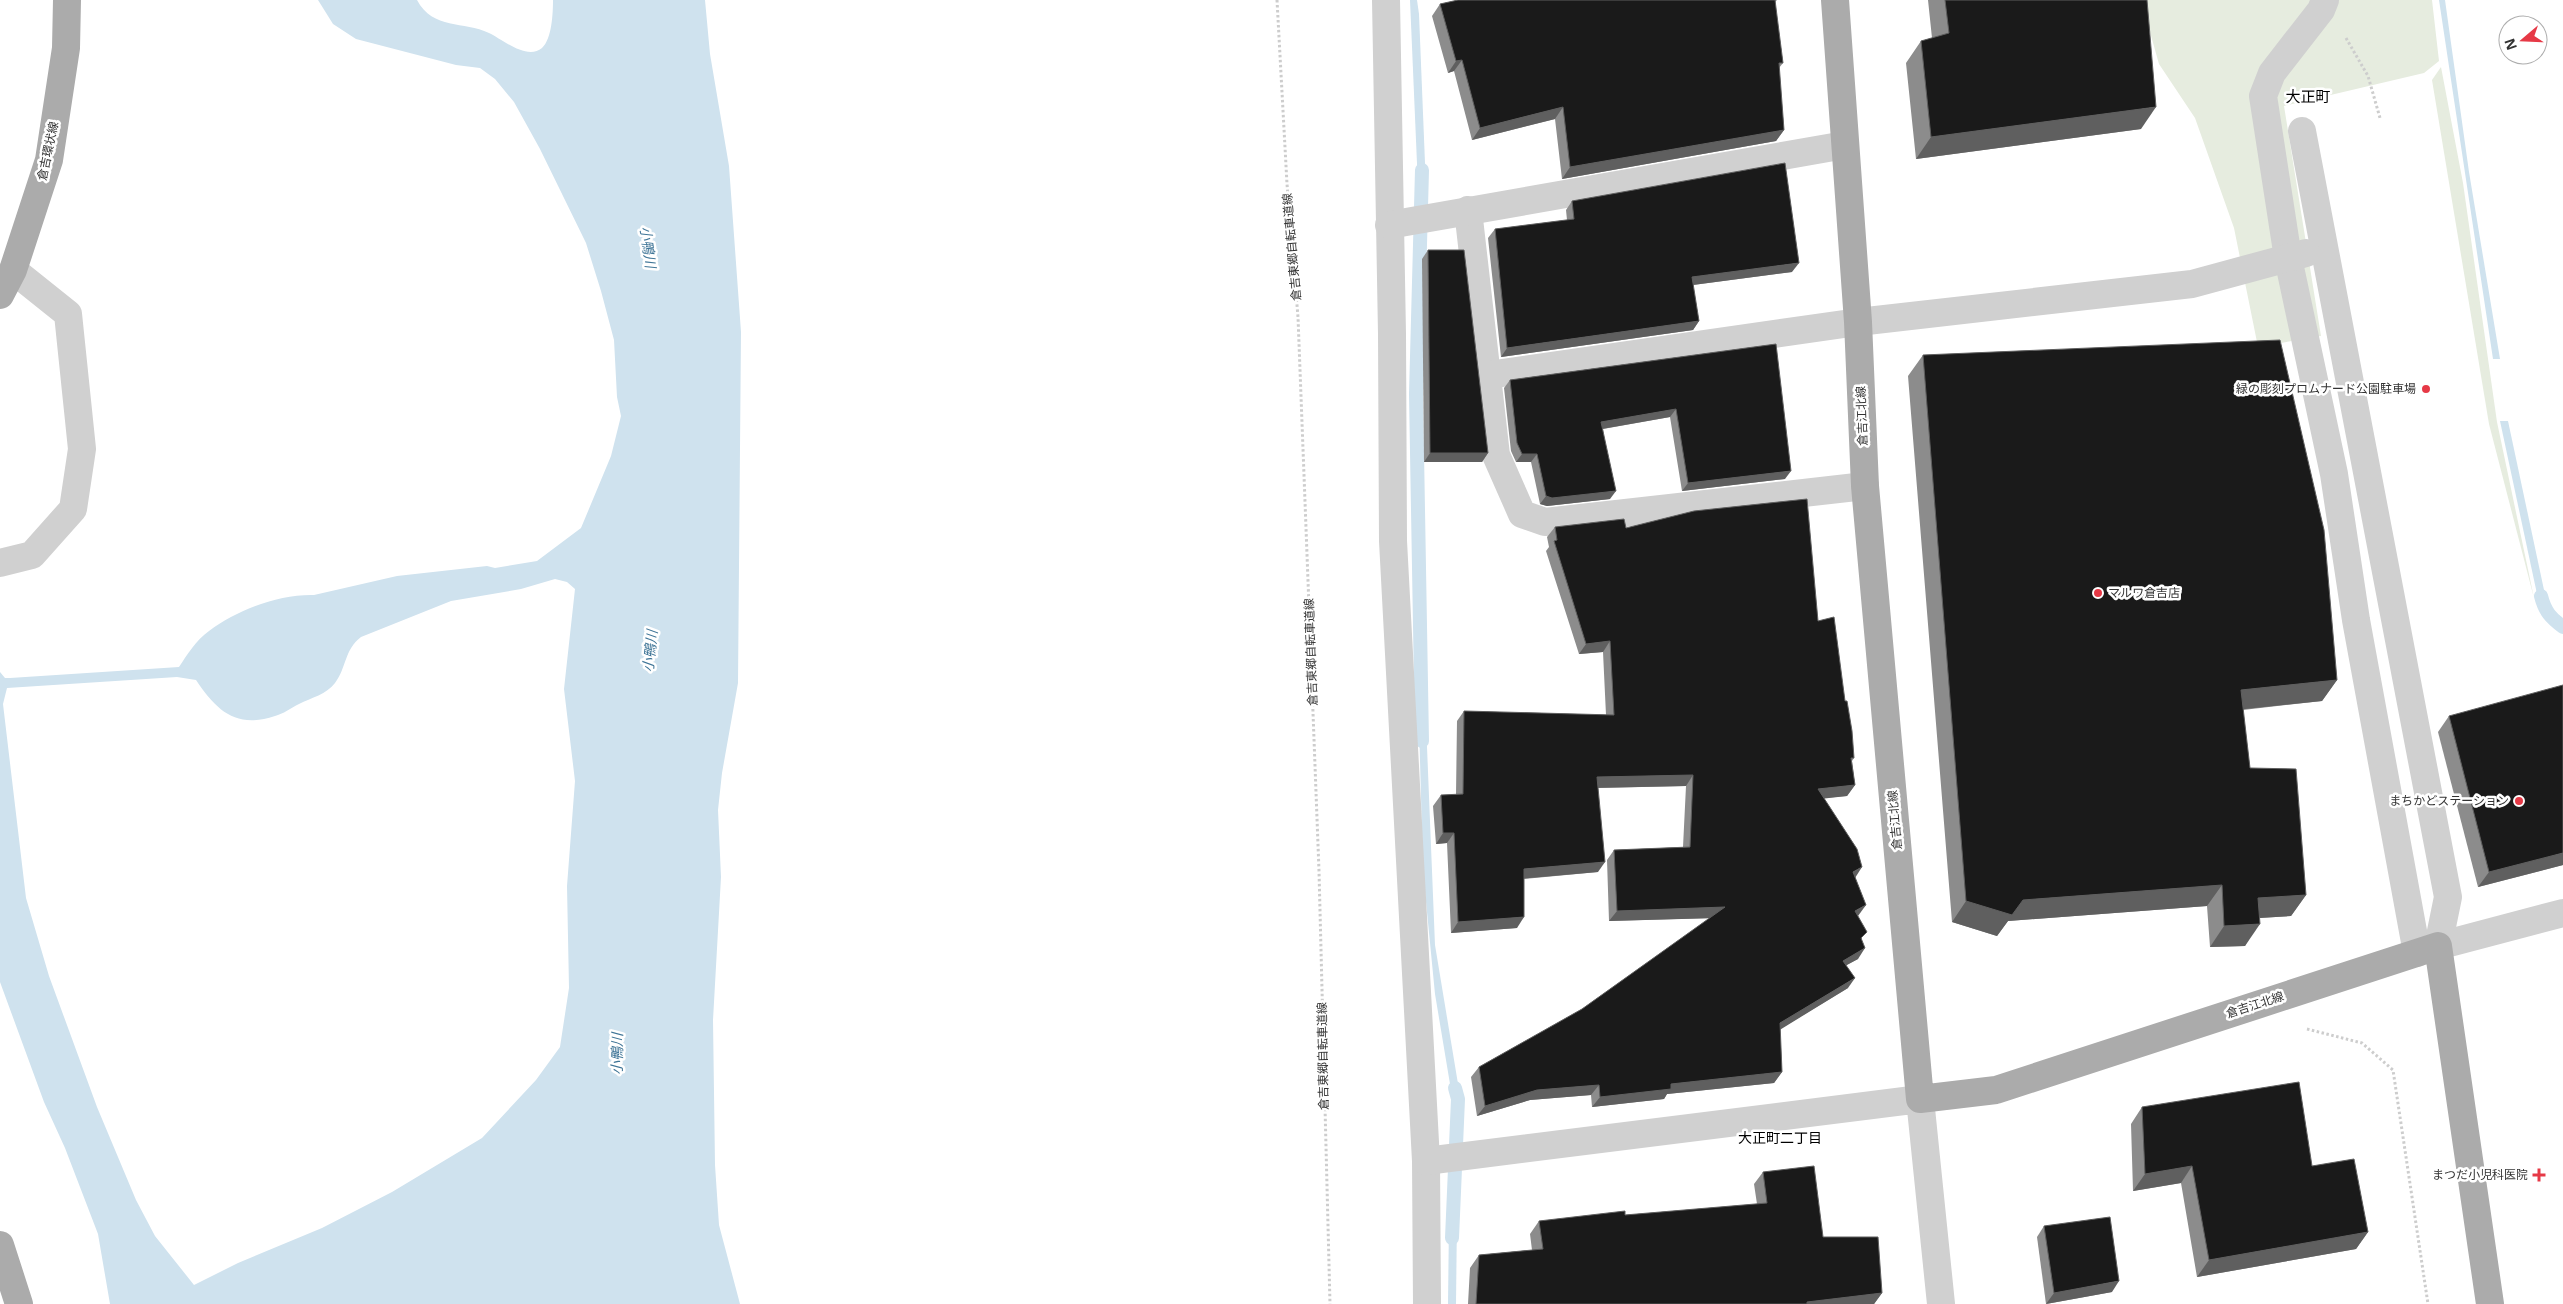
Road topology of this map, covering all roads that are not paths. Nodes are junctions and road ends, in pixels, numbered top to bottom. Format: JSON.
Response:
{"nodes":[{"id":1,"x":67,"y":0,"type":"edge"},
{"id":2,"x":1386,"y":0,"type":"edge"},
{"id":3,"x":1835,"y":0,"type":"edge"},
{"id":4,"x":2323,"y":5,"type":"edge"},
{"id":5,"x":2302,"y":131,"type":"dead end"},
{"id":6,"x":1845,"y":145,"type":"junction"},
{"id":7,"x":1468,"y":210,"type":"junction"},
{"id":8,"x":1389,"y":225,"type":"junction"},
{"id":9,"x":2324,"y":248,"type":"junction"},
{"id":10,"x":2288,"y":258,"type":"junction"},
{"id":11,"x":14,"y":270,"type":"junction"},
{"id":12,"x":0,"y":295,"type":"edge"},
{"id":13,"x":1858,"y":322,"type":"junction"},
{"id":14,"x":1488,"y":375,"type":"junction"},
{"id":15,"x":1865,"y":486,"type":"junction"},
{"id":16,"x":0,"y":563,"type":"edge"},
{"id":17,"x":2563,"y":912,"type":"edge"},
{"id":18,"x":2427,"y":950,"type":"junction"},
{"id":19,"x":1920,"y":1099,"type":"junction"},
{"id":20,"x":1426,"y":1160,"type":"junction"},
{"id":21,"x":0,"y":1245,"type":"edge"},
{"id":22,"x":19,"y":1304,"type":"edge"},
{"id":23,"x":1427,"y":1304,"type":"edge"},
{"id":24,"x":1941,"y":1304,"type":"edge"},
{"id":25,"x":2490,"y":1304,"type":"edge"}],
"edges":[{"from":1,"to":11,"type":"main road","name":"倉吉環状線"},
{"from":2,"to":8,"type":"street"},
{"from":3,"to":6,"type":"main road","name":"倉吉江北線"},
{"from":4,"to":10,"type":"street"},
{"from":5,"to":9,"type":"street"},
{"from":6,"to":7,"type":"street"},
{"from":6,"to":13,"type":"main road","name":"倉吉江北線"},
{"from":7,"to":8,"type":"street"},
{"from":7,"to":14,"type":"street"},
{"from":8,"to":20,"type":"street"},
{"from":9,"to":10,"type":"street"},
{"from":9,"to":18,"type":"street"},
{"from":10,"to":13,"type":"street"},
{"from":10,"to":18,"type":"street"},
{"from":11,"to":12,"type":"main road","name":"倉吉環状線"},
{"from":11,"to":16,"type":"street"},
{"from":13,"to":14,"type":"street"},
{"from":13,"to":15,"type":"main road","name":"倉吉江北線"},
{"from":14,"to":15,"type":"street"},
{"from":15,"to":19,"type":"main road","name":"倉吉江北線"},
{"from":17,"to":18,"type":"street"},
{"from":18,"to":19,"type":"main road","name":"倉吉江北線"},
{"from":18,"to":25,"type":"main road"},
{"from":19,"to":20,"type":"street"},
{"from":19,"to":24,"type":"street"},
{"from":20,"to":23,"type":"street"},
{"from":21,"to":22,"type":"main road"}]}
